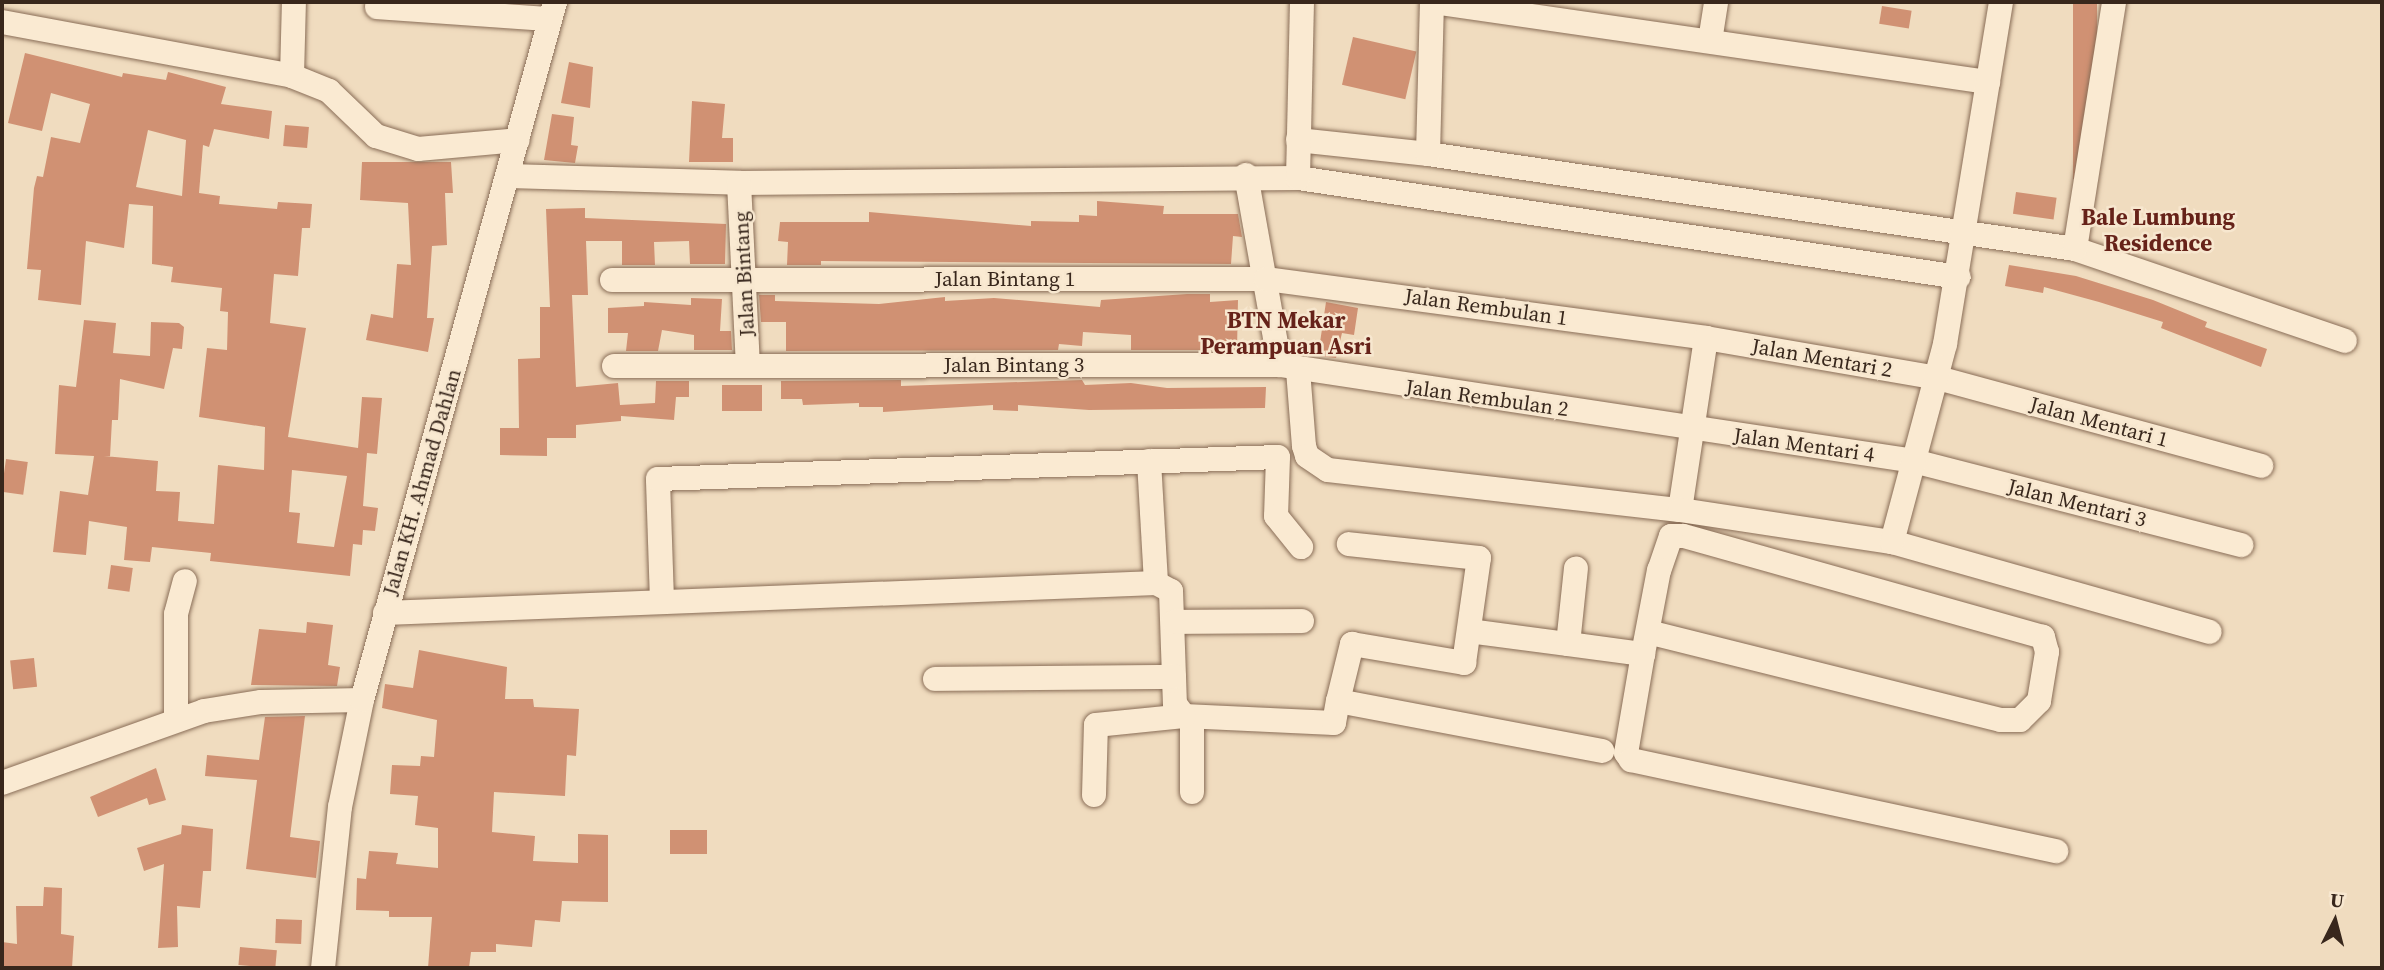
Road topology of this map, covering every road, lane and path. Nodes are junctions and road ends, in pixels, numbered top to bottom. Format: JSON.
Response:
{"nodes":[{"id":1,"x":293,"y":2,"type":"edge"},
{"id":2,"x":1302,"y":2,"type":"edge"},
{"id":3,"x":1433,"y":2,"type":"edge"},
{"id":4,"x":1716,"y":2,"type":"edge"},
{"id":5,"x":2001,"y":2,"type":"edge"},
{"id":6,"x":2114,"y":2,"type":"edge"},
{"id":7,"x":377,"y":7,"type":"dead end"},
{"id":8,"x":553,"y":10,"type":"edge"},
{"id":9,"x":2,"y":22,"type":"edge"},
{"id":10,"x":1710,"y":41,"type":"junction"},
{"id":11,"x":292,"y":76,"type":"junction"},
{"id":12,"x":1988,"y":82,"type":"junction"},
{"id":13,"x":1298,"y":139,"type":"junction"},
{"id":14,"x":518,"y":140,"type":"junction"},
{"id":15,"x":1428,"y":153,"type":"junction"},
{"id":16,"x":1246,"y":175,"type":"junction"},
{"id":17,"x":509,"y":176,"type":"junction"},
{"id":18,"x":1298,"y":178,"type":"junction"},
{"id":19,"x":739,"y":183,"type":"junction"},
{"id":20,"x":1965,"y":234,"type":"junction"},
{"id":21,"x":2075,"y":249,"type":"junction"},
{"id":22,"x":1959,"y":277,"type":"junction"},
{"id":23,"x":745,"y":279,"type":"junction"},
{"id":24,"x":1266,"y":279,"type":"junction"},
{"id":25,"x":612,"y":280,"type":"dead end"},
{"id":26,"x":1706,"y":338,"type":"junction"},
{"id":27,"x":2345,"y":341,"type":"dead end"},
{"id":28,"x":748,"y":365,"type":"junction"},
{"id":29,"x":614,"y":366,"type":"dead end"},
{"id":30,"x":1289,"y":368,"type":"junction"},
{"id":31,"x":1938,"y":378,"type":"junction"},
{"id":32,"x":1693,"y":429,"type":"junction"},
{"id":33,"x":1149,"y":461,"type":"junction"},
{"id":34,"x":1914,"y":461,"type":"junction"},
{"id":35,"x":2261,"y":466,"type":"dead end"},
{"id":36,"x":1680,"y":510,"type":"junction"},
{"id":37,"x":1892,"y":542,"type":"junction"},
{"id":38,"x":1349,"y":544,"type":"dead end"},
{"id":39,"x":2241,"y":545,"type":"dead end"},
{"id":40,"x":1301,"y":547,"type":"dead end"},
{"id":41,"x":1576,"y":568,"type":"dead end"},
{"id":42,"x":185,"y":580,"type":"dead end"},
{"id":43,"x":1156,"y":583,"type":"junction"},
{"id":44,"x":662,"y":601,"type":"junction"},
{"id":45,"x":385,"y":613,"type":"junction"},
{"id":46,"x":1302,"y":621,"type":"dead end"},
{"id":47,"x":1174,"y":622,"type":"junction"},
{"id":48,"x":1469,"y":631,"type":"junction"},
{"id":49,"x":2210,"y":632,"type":"dead end"},
{"id":50,"x":1568,"y":643,"type":"junction"},
{"id":51,"x":1645,"y":643,"type":"junction"},
{"id":52,"x":1174,"y":677,"type":"junction"},
{"id":53,"x":935,"y":679,"type":"dead end"},
{"id":54,"x":362,"y":700,"type":"junction"},
{"id":55,"x":1338,"y":701,"type":"junction"},
{"id":56,"x":1188,"y":717,"type":"junction"},
{"id":57,"x":176,"y":719,"type":"junction"},
{"id":58,"x":1602,"y":751,"type":"dead end"},
{"id":59,"x":2,"y":783,"type":"edge"},
{"id":60,"x":1192,"y":792,"type":"dead end"},
{"id":61,"x":1094,"y":795,"type":"dead end"},
{"id":62,"x":2056,"y":851,"type":"dead end"},
{"id":63,"x":323,"y":968,"type":"edge"}],
"edges":[{"from":1,"to":11,"type":"street"},
{"from":2,"to":13,"type":"street"},
{"from":3,"to":10,"type":"street"},
{"from":3,"to":15,"type":"street"},
{"from":4,"to":10,"type":"street"},
{"from":5,"to":12,"type":"street"},
{"from":6,"to":21,"type":"street"},
{"from":7,"to":8,"type":"street"},
{"from":8,"to":14,"type":"street","name":"Jalan KH. Ahmad Dahlan"},
{"from":9,"to":11,"type":"street"},
{"from":10,"to":12,"type":"street"},
{"from":11,"to":14,"type":"street"},
{"from":12,"to":20,"type":"street"},
{"from":13,"to":15,"type":"street"},
{"from":13,"to":18,"type":"street"},
{"from":14,"to":17,"type":"street","name":"Jalan KH. Ahmad Dahlan"},
{"from":15,"to":20,"type":"street"},
{"from":16,"to":18,"type":"street"},
{"from":16,"to":19,"type":"street"},
{"from":16,"to":24,"type":"street"},
{"from":17,"to":19,"type":"street"},
{"from":17,"to":45,"type":"street","name":"Jalan KH. Ahmad Dahlan"},
{"from":18,"to":22,"type":"street"},
{"from":19,"to":23,"type":"street","name":"Jalan Bintang"},
{"from":20,"to":21,"type":"street"},
{"from":20,"to":22,"type":"street"},
{"from":21,"to":27,"type":"street"},
{"from":22,"to":31,"type":"street"},
{"from":23,"to":24,"type":"street","name":"Jalan Bintang 1"},
{"from":23,"to":25,"type":"street","name":"Jalan Bintang 1"},
{"from":23,"to":28,"type":"street","name":"Jalan Bintang"},
{"from":24,"to":26,"type":"street","name":"Jalan Rembulan 1"},
{"from":24,"to":30,"type":"street"},
{"from":26,"to":31,"type":"street","name":"Jalan Mentari 2"},
{"from":26,"to":32,"type":"street"},
{"from":28,"to":29,"type":"street","name":"Jalan Bintang 3"},
{"from":28,"to":30,"type":"street","name":"Jalan Bintang 3"},
{"from":30,"to":32,"type":"street","name":"Jalan Rembulan 2"},
{"from":30,"to":36,"type":"street"},
{"from":31,"to":34,"type":"street"},
{"from":31,"to":35,"type":"street","name":"Jalan Mentari 1"},
{"from":32,"to":34,"type":"street","name":"Jalan Mentari 4"},
{"from":32,"to":36,"type":"street"},
{"from":33,"to":40,"type":"street"},
{"from":33,"to":43,"type":"street"},
{"from":33,"to":44,"type":"street"},
{"from":34,"to":37,"type":"street"},
{"from":34,"to":39,"type":"street","name":"Jalan Mentari 3"},
{"from":36,"to":37,"type":"street"},
{"from":37,"to":49,"type":"street"},
{"from":38,"to":48,"type":"street"},
{"from":41,"to":50,"type":"street"},
{"from":42,"to":57,"type":"street"},
{"from":43,"to":44,"type":"street"},
{"from":43,"to":47,"type":"street"},
{"from":44,"to":45,"type":"street"},
{"from":45,"to":54,"type":"street","name":"Jalan KH. Ahmad Dahlan"},
{"from":46,"to":47,"type":"street"},
{"from":47,"to":52,"type":"street"},
{"from":48,"to":50,"type":"street"},
{"from":48,"to":55,"type":"street"},
{"from":50,"to":51,"type":"street"},
{"from":51,"to":51,"type":"street"},
{"from":51,"to":62,"type":"street"},
{"from":52,"to":53,"type":"street"},
{"from":52,"to":56,"type":"street"},
{"from":54,"to":57,"type":"street"},
{"from":54,"to":63,"type":"street","name":"Jalan KH. Ahmad Dahlan"},
{"from":55,"to":56,"type":"street"},
{"from":55,"to":58,"type":"street"},
{"from":56,"to":60,"type":"street"},
{"from":56,"to":61,"type":"street"},
{"from":57,"to":59,"type":"street"}]}
